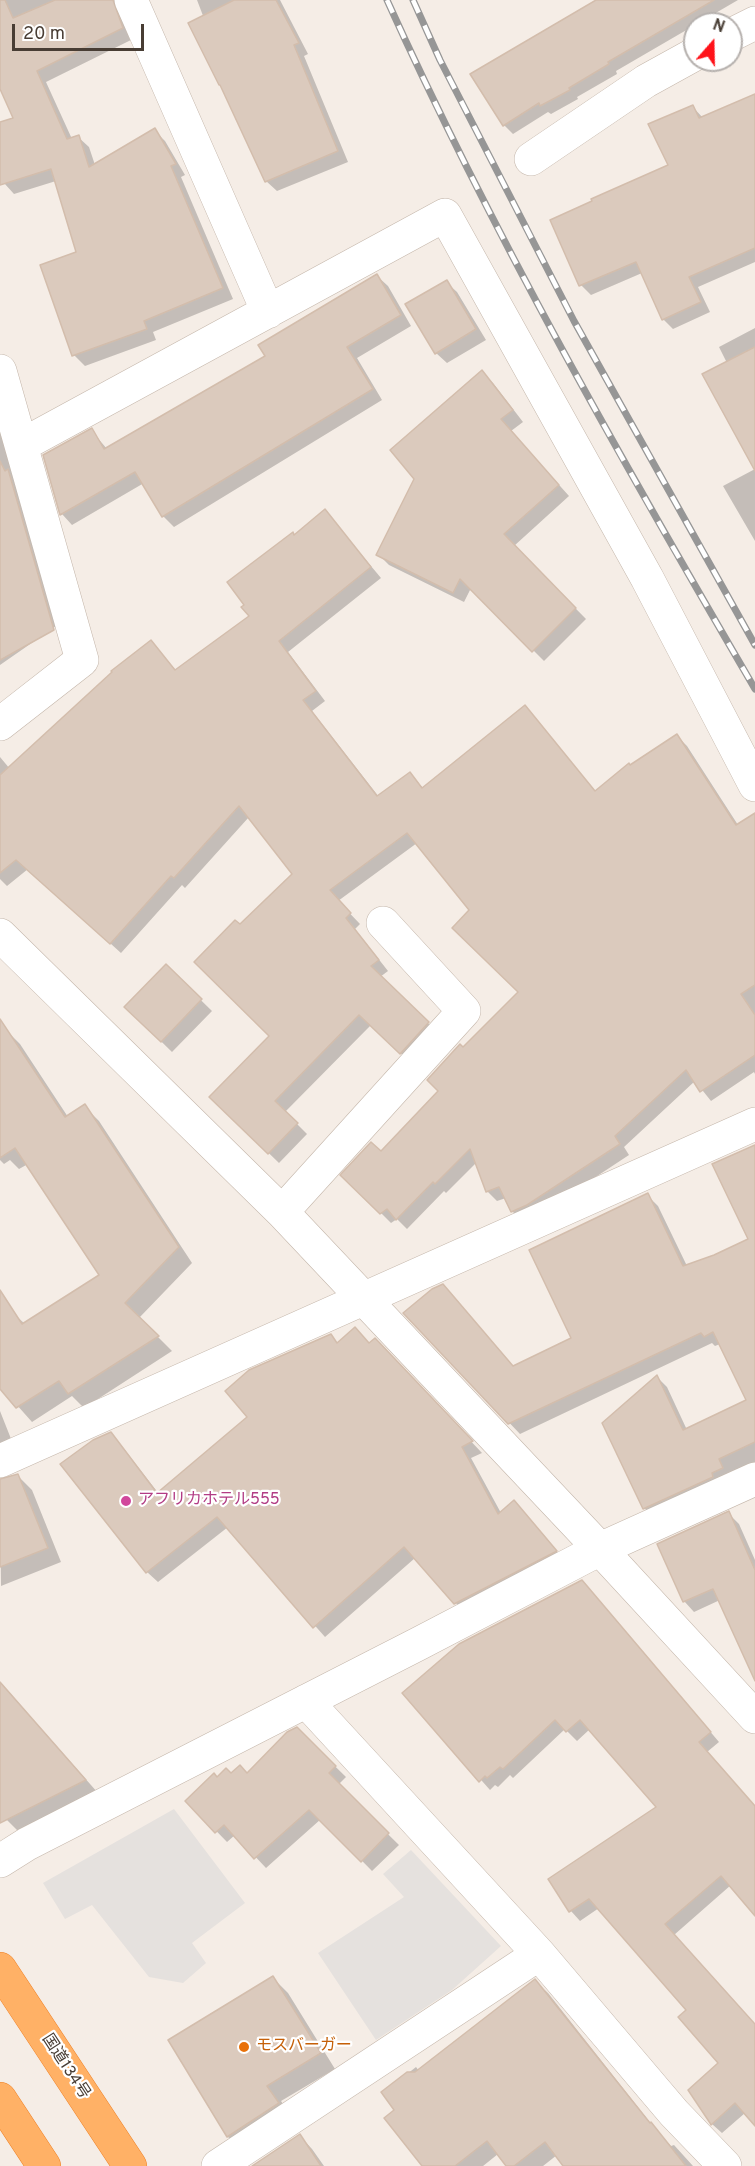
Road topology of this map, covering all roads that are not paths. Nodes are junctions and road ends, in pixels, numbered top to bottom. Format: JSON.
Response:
{"nodes":[{"id":1,"x":131,"y":0,"type":"edge"},
{"id":2,"x":683,"y":61,"type":"edge"},
{"id":3,"x":531,"y":159,"type":"dead end"},
{"id":4,"x":268,"y":312,"type":"junction"},
{"id":5,"x":0,"y":371,"type":"edge"},
{"id":6,"x":22,"y":445,"type":"junction"},
{"id":7,"x":0,"y":724,"type":"edge"},
{"id":8,"x":755,"y":785,"type":"edge"},
{"id":9,"x":383,"y":923,"type":"dead end"},
{"id":10,"x":0,"y":935,"type":"edge"},
{"id":11,"x":755,"y":1124,"type":"edge"},
{"id":12,"x":282,"y":1212,"type":"junction"},
{"id":13,"x":364,"y":1298,"type":"junction"},
{"id":14,"x":0,"y":1461,"type":"edge"},
{"id":15,"x":755,"y":1479,"type":"edge"},
{"id":16,"x":600,"y":1549,"type":"junction"},
{"id":17,"x":306,"y":1701,"type":"junction"},
{"id":18,"x":755,"y":1717,"type":"edge"},
{"id":19,"x":0,"y":1861,"type":"edge"},
{"id":20,"x":539,"y":1954,"type":"junction"},
{"id":21,"x":0,"y":1968,"type":"edge"},
{"id":22,"x":0,"y":2099,"type":"edge"},
{"id":23,"x":44,"y":2166,"type":"edge"},
{"id":24,"x":129,"y":2166,"type":"edge"},
{"id":25,"x":218,"y":2166,"type":"edge"},
{"id":26,"x":724,"y":2166,"type":"edge"}],
"edges":[{"from":1,"to":4,"type":"street"},
{"from":2,"to":3,"type":"street"},
{"from":4,"to":6,"type":"street"},
{"from":4,"to":8,"type":"street"},
{"from":5,"to":6,"type":"street"},
{"from":6,"to":7,"type":"street"},
{"from":9,"to":12,"type":"street"},
{"from":10,"to":12,"type":"street"},
{"from":11,"to":13,"type":"street"},
{"from":12,"to":13,"type":"street"},
{"from":13,"to":14,"type":"street"},
{"from":13,"to":16,"type":"street"},
{"from":15,"to":16,"type":"street"},
{"from":16,"to":17,"type":"street"},
{"from":16,"to":18,"type":"street"},
{"from":17,"to":19,"type":"street"},
{"from":17,"to":20,"type":"street"},
{"from":20,"to":25,"type":"street"},
{"from":20,"to":26,"type":"street"},
{"from":21,"to":24,"type":"highway","name":"国道134号"},
{"from":22,"to":23,"type":"highway"}]}
